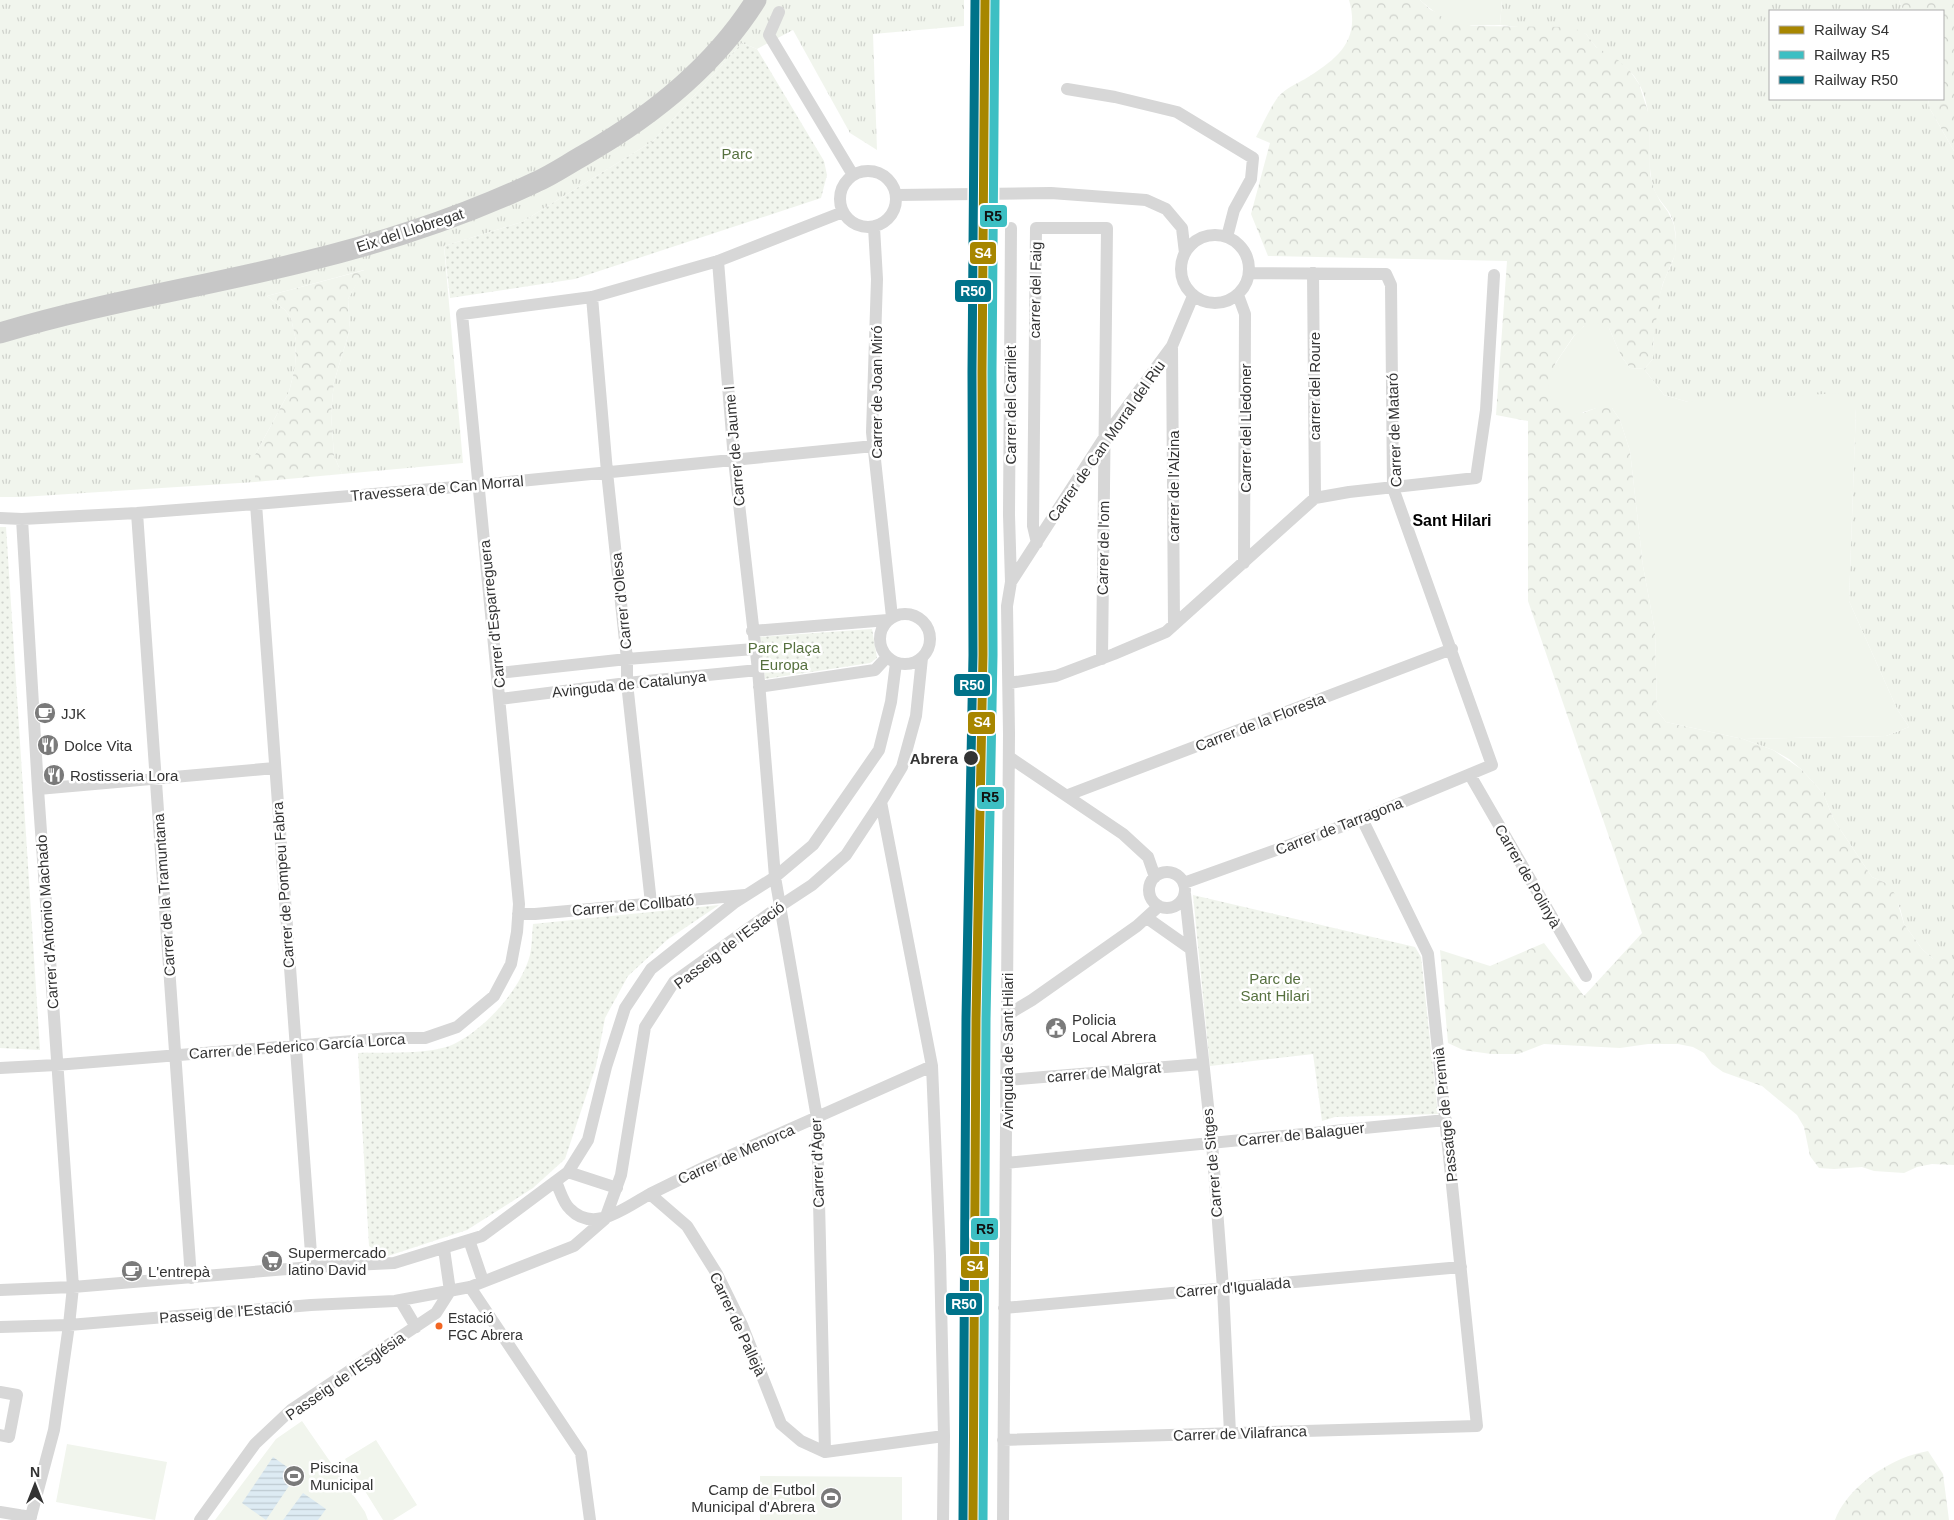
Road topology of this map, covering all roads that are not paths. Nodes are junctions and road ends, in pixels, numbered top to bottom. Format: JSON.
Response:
{"nodes":[{"id":1,"x":740,"y":0,"type":"edge"},
{"id":2,"x":756,"y":0,"type":"edge"},
{"id":3,"x":779,"y":12,"type":"dead end"},
{"id":4,"x":1067,"y":90,"type":"dead end"},
{"id":5,"x":853,"y":175,"type":"junction"},
{"id":6,"x":896,"y":195,"type":"junction"},
{"id":7,"x":843,"y":212,"type":"junction"},
{"id":8,"x":874,"y":227,"type":"junction"},
{"id":9,"x":1011,"y":228,"type":"dead end"},
{"id":10,"x":1227,"y":237,"type":"junction"},
{"id":11,"x":1185,"y":253,"type":"junction"},
{"id":12,"x":718,"y":260,"type":"junction"},
{"id":13,"x":1250,"y":273,"type":"junction"},
{"id":14,"x":1314,"y":274,"type":"junction"},
{"id":15,"x":1494,"y":275,"type":"dead end"},
{"id":16,"x":1238,"y":295,"type":"junction"},
{"id":17,"x":1193,"y":296,"type":"junction"},
{"id":18,"x":592,"y":297,"type":"junction"},
{"id":19,"x":0,"y":321,"type":"edge"},
{"id":20,"x":0,"y":333,"type":"edge"},
{"id":21,"x":1172,"y":346,"type":"junction"},
{"id":22,"x":1104,"y":438,"type":"junction"},
{"id":23,"x":874,"y":446,"type":"junction"},
{"id":24,"x":734,"y":460,"type":"junction"},
{"id":25,"x":607,"y":472,"type":"junction"},
{"id":26,"x":479,"y":484,"type":"junction"},
{"id":27,"x":1393,"y":488,"type":"junction"},
{"id":28,"x":1315,"y":498,"type":"junction"},
{"id":29,"x":256,"y":504,"type":"junction"},
{"id":30,"x":137,"y":513,"type":"junction"},
{"id":31,"x":0,"y":518,"type":"edge"},
{"id":32,"x":22,"y":519,"type":"junction"},
{"id":33,"x":1037,"y":543,"type":"junction"},
{"id":34,"x":1244,"y":563,"type":"junction"},
{"id":35,"x":1011,"y":582,"type":"junction"},
{"id":36,"x":890,"y":619,"type":"junction"},
{"id":37,"x":1174,"y":625,"type":"junction"},
{"id":38,"x":752,"y":631,"type":"junction"},
{"id":39,"x":754,"y":649,"type":"junction"},
{"id":40,"x":1452,"y":649,"type":"junction"},
{"id":41,"x":922,"y":658,"type":"junction"},
{"id":42,"x":627,"y":659,"type":"junction"},
{"id":43,"x":1102,"y":659,"type":"junction"},
{"id":44,"x":891,"y":660,"type":"junction"},
{"id":45,"x":758,"y":670,"type":"junction"},
{"id":46,"x":498,"y":673,"type":"junction"},
{"id":47,"x":627,"y":683,"type":"junction"},
{"id":48,"x":1008,"y":683,"type":"junction"},
{"id":49,"x":759,"y":687,"type":"junction"},
{"id":50,"x":500,"y":700,"type":"junction"},
{"id":51,"x":1009,"y":756,"type":"junction"},
{"id":52,"x":1492,"y":765,"type":"joint"},
{"id":53,"x":275,"y":768,"type":"junction"},
{"id":54,"x":1470,"y":775,"type":"junction"},
{"id":55,"x":156,"y":779,"type":"junction"},
{"id":56,"x":38,"y":789,"type":"junction"},
{"id":57,"x":1068,"y":795,"type":"junction"},
{"id":58,"x":882,"y":802,"type":"junction"},
{"id":59,"x":1362,"y":819,"type":"junction"},
{"id":60,"x":776,"y":877,"type":"junction"},
{"id":61,"x":1155,"y":877,"type":"junction"},
{"id":62,"x":1184,"y":888,"type":"junction"},
{"id":63,"x":748,"y":894,"type":"junction"},
{"id":64,"x":651,"y":904,"type":"junction"},
{"id":65,"x":780,"y":906,"type":"junction"},
{"id":66,"x":1159,"y":906,"type":"junction"},
{"id":67,"x":518,"y":914,"type":"junction"},
{"id":68,"x":1147,"y":918,"type":"junction"},
{"id":69,"x":1191,"y":949,"type":"junction"},
{"id":70,"x":1586,"y":976,"type":"dead end"},
{"id":71,"x":1007,"y":1015,"type":"junction"},
{"id":72,"x":295,"y":1046,"type":"junction"},
{"id":73,"x":175,"y":1056,"type":"junction"},
{"id":74,"x":1202,"y":1064,"type":"junction"},
{"id":75,"x":56,"y":1065,"type":"junction"},
{"id":76,"x":932,"y":1066,"type":"junction"},
{"id":77,"x":0,"y":1068,"type":"edge"},
{"id":78,"x":1006,"y":1080,"type":"junction"},
{"id":79,"x":817,"y":1118,"type":"junction"},
{"id":80,"x":1446,"y":1120,"type":"junction"},
{"id":81,"x":1212,"y":1143,"type":"junction"},
{"id":82,"x":1006,"y":1163,"type":"junction"},
{"id":83,"x":568,"y":1172,"type":"junction"},
{"id":84,"x":556,"y":1182,"type":"junction"},
{"id":85,"x":617,"y":1188,"type":"junction"},
{"id":86,"x":650,"y":1194,"type":"junction"},
{"id":87,"x":605,"y":1219,"type":"junction"},
{"id":88,"x":469,"y":1240,"type":"junction"},
{"id":89,"x":444,"y":1249,"type":"junction"},
{"id":90,"x":312,"y":1267,"type":"junction"},
{"id":91,"x":1461,"y":1267,"type":"junction"},
{"id":92,"x":191,"y":1278,"type":"junction"},
{"id":93,"x":483,"y":1281,"type":"junction"},
{"id":94,"x":73,"y":1287,"type":"junction"},
{"id":95,"x":470,"y":1287,"type":"junction"},
{"id":96,"x":1223,"y":1288,"type":"junction"},
{"id":97,"x":0,"y":1290,"type":"edge"},
{"id":98,"x":450,"y":1291,"type":"junction"},
{"id":99,"x":400,"y":1300,"type":"junction"},
{"id":100,"x":1004,"y":1308,"type":"junction"},
{"id":101,"x":69,"y":1325,"type":"junction"},
{"id":102,"x":416,"y":1326,"type":"junction"},
{"id":103,"x":0,"y":1327,"type":"edge"},
{"id":104,"x":0,"y":1392,"type":"edge"},
{"id":105,"x":1477,"y":1426,"type":"joint"},
{"id":106,"x":1230,"y":1433,"type":"junction"},
{"id":107,"x":0,"y":1435,"type":"edge"},
{"id":108,"x":944,"y":1436,"type":"junction"},
{"id":109,"x":1003,"y":1440,"type":"junction"},
{"id":110,"x":825,"y":1452,"type":"junction"},
{"id":111,"x":0,"y":1512,"type":"edge"},
{"id":112,"x":30,"y":1519,"type":"edge"},
{"id":113,"x":200,"y":1520,"type":"edge"},
{"id":114,"x":590,"y":1520,"type":"edge"},
{"id":115,"x":943,"y":1520,"type":"edge"},
{"id":116,"x":1003,"y":1520,"type":"edge"}],
"edges":[{"from":1,"to":19,"type":"highway","name":"Eix del Llobregat"},
{"from":2,"to":20,"type":"highway","name":"Eix del Llobregat"},
{"from":3,"to":5,"type":"street"},
{"from":4,"to":10,"type":"street"},
{"from":5,"to":6,"type":"street"},
{"from":5,"to":7,"type":"street"},
{"from":6,"to":8,"type":"street"},
{"from":6,"to":11,"type":"street"},
{"from":7,"to":8,"type":"street"},
{"from":7,"to":12,"type":"street"},
{"from":8,"to":23,"type":"street","name":"Carrer de Joan Miró"},
{"from":9,"to":35,"type":"street","name":"Carrer del Carrilet"},
{"from":10,"to":11,"type":"street"},
{"from":10,"to":13,"type":"street"},
{"from":11,"to":17,"type":"street"},
{"from":12,"to":18,"type":"street"},
{"from":12,"to":24,"type":"street","name":"Carrer de Jaume I"},
{"from":13,"to":14,"type":"street","name":"Carrer de Mataró"},
{"from":13,"to":16,"type":"street"},
{"from":14,"to":27,"type":"street","name":"Carrer de Mataró"},
{"from":14,"to":28,"type":"street","name":"carrer del Roure"},
{"from":15,"to":27,"type":"street"},
{"from":16,"to":17,"type":"street"},
{"from":16,"to":34,"type":"street","name":"Carrer del Lledoner"},
{"from":17,"to":21,"type":"street","name":"Carrer de Can Morral del Riu"},
{"from":18,"to":25,"type":"street","name":"Carrer d'Olesa"},
{"from":18,"to":26,"type":"street","name":"Carrer d'Esparreguera"},
{"from":21,"to":22,"type":"street","name":"Carrer de Can Morral del Riu"},
{"from":21,"to":37,"type":"street","name":"carrer de l'Alzina"},
{"from":22,"to":33,"type":"street","name":"Carrer de Can Morral del Riu"},
{"from":22,"to":33,"type":"street","name":"carrer del Faig"},
{"from":22,"to":43,"type":"street","name":"Carrer de l'om"},
{"from":23,"to":24,"type":"street","name":"Travessera de Can Morral"},
{"from":23,"to":36,"type":"street","name":"Carrer de Joan Miró"},
{"from":24,"to":25,"type":"street","name":"Travessera de Can Morral"},
{"from":24,"to":38,"type":"street","name":"Carrer de Jaume I"},
{"from":25,"to":26,"type":"street","name":"Travessera de Can Morral"},
{"from":25,"to":42,"type":"street","name":"Carrer d'Olesa"},
{"from":26,"to":29,"type":"street","name":"Travessera de Can Morral"},
{"from":26,"to":46,"type":"street","name":"Carrer d'Esparreguera"},
{"from":27,"to":28,"type":"street"},
{"from":27,"to":40,"type":"street","name":"Carrer de Mataró"},
{"from":28,"to":34,"type":"street"},
{"from":29,"to":30,"type":"street","name":"Travessera de Can Morral"},
{"from":29,"to":53,"type":"street","name":"Carrer de Pompeu Fabra"},
{"from":30,"to":32,"type":"street","name":"Travessera de Can Morral"},
{"from":30,"to":55,"type":"street","name":"Carrer de la Tramuntana"},
{"from":31,"to":32,"type":"street","name":"Travessera de Can Morral"},
{"from":32,"to":56,"type":"street","name":"Carrer d'Antonio Machado"},
{"from":33,"to":35,"type":"street","name":"Carrer de Can Morral del Riu"},
{"from":34,"to":37,"type":"street"},
{"from":35,"to":48,"type":"street","name":"Avinguda de Sant Hilari"},
{"from":36,"to":38,"type":"street"},
{"from":36,"to":41,"type":"street"},
{"from":36,"to":44,"type":"street"},
{"from":37,"to":43,"type":"street"},
{"from":38,"to":39,"type":"street","name":"Carrer de Jaume I"},
{"from":39,"to":42,"type":"street","name":"Avinguda de Catalunya"},
{"from":39,"to":45,"type":"street","name":"Carrer de Jaume I"},
{"from":40,"to":52,"type":"street","name":"Carrer de Mataró"},
{"from":40,"to":57,"type":"street","name":"Carrer de la Floresta"},
{"from":41,"to":44,"type":"street"},
{"from":41,"to":58,"type":"street","name":"Passeig de l'Estació"},
{"from":42,"to":46,"type":"street","name":"Avinguda de Catalunya"},
{"from":42,"to":47,"type":"street","name":"Carrer d'Olesa"},
{"from":43,"to":48,"type":"street"},
{"from":44,"to":49,"type":"street"},
{"from":44,"to":60,"type":"street","name":"Passeig de l'Estació"},
{"from":45,"to":47,"type":"street","name":"Avinguda de Catalunya"},
{"from":45,"to":49,"type":"street","name":"Carrer de Jaume I"},
{"from":46,"to":50,"type":"street","name":"Carrer d'Esparreguera"},
{"from":47,"to":50,"type":"street","name":"Avinguda de Catalunya"},
{"from":47,"to":64,"type":"street","name":"Carrer d'Olesa"},
{"from":48,"to":51,"type":"street","name":"Avinguda de Sant Hilari"},
{"from":49,"to":60,"type":"street"},
{"from":50,"to":67,"type":"street","name":"Carrer d'Esparreguera"},
{"from":51,"to":57,"type":"street"},
{"from":51,"to":71,"type":"street","name":"Avinguda de Sant Hilari"},
{"from":52,"to":54,"type":"street","name":"Carrer de Tarragona"},
{"from":53,"to":55,"type":"street"},
{"from":53,"to":72,"type":"street","name":"Carrer de Pompeu Fabra"},
{"from":54,"to":59,"type":"street","name":"Carrer de Tarragona"},
{"from":54,"to":70,"type":"street","name":"Carrer de Polinyà"},
{"from":55,"to":56,"type":"street"},
{"from":55,"to":73,"type":"street","name":"Carrer de la Tramuntana"},
{"from":56,"to":75,"type":"street","name":"Carrer d'Antonio Machado"},
{"from":57,"to":61,"type":"street"},
{"from":58,"to":65,"type":"street","name":"Passeig de l'Estació"},
{"from":58,"to":76,"type":"street"},
{"from":59,"to":62,"type":"street","name":"Carrer de Tarragona"},
{"from":59,"to":80,"type":"street","name":"Passatge de Premià"},
{"from":60,"to":63,"type":"street","name":"Passeig de l'Estació"},
{"from":60,"to":65,"type":"street","name":"Carrer d'Àger"},
{"from":61,"to":62,"type":"street"},
{"from":61,"to":66,"type":"street"},
{"from":62,"to":66,"type":"street"},
{"from":62,"to":69,"type":"street","name":"Carrer de Sitges"},
{"from":63,"to":64,"type":"street","name":"Carrer de Collbató"},
{"from":63,"to":83,"type":"street","name":"Passeig de l'Estació"},
{"from":64,"to":67,"type":"street","name":"Carrer de Collbató"},
{"from":65,"to":79,"type":"street","name":"Carrer d'Àger"},
{"from":65,"to":85,"type":"street","name":"Passeig de l'Estació"},
{"from":66,"to":68,"type":"street"},
{"from":67,"to":72,"type":"street","name":"Carrer de Federico García Lorca"},
{"from":68,"to":69,"type":"street"},
{"from":68,"to":71,"type":"street"},
{"from":69,"to":74,"type":"street","name":"Carrer de Sitges"},
{"from":71,"to":78,"type":"street","name":"Avinguda de Sant Hilari"},
{"from":72,"to":73,"type":"street","name":"Carrer de Federico García Lorca"},
{"from":72,"to":90,"type":"street","name":"Carrer de Pompeu Fabra"},
{"from":73,"to":75,"type":"street","name":"Carrer de Federico García Lorca"},
{"from":73,"to":92,"type":"street","name":"Carrer de la Tramuntana"},
{"from":74,"to":78,"type":"street","name":"carrer de Malgrat"},
{"from":74,"to":81,"type":"street","name":"Carrer de Sitges"},
{"from":75,"to":77,"type":"street","name":"Carrer de Federico García Lorca"},
{"from":75,"to":94,"type":"street","name":"Carrer d'Antonio Machado"},
{"from":76,"to":79,"type":"street","name":"Carrer de Menorca"},
{"from":76,"to":108,"type":"street"},
{"from":78,"to":82,"type":"street","name":"Avinguda de Sant Hilari"},
{"from":79,"to":86,"type":"street","name":"Carrer de Menorca"},
{"from":79,"to":110,"type":"street","name":"Carrer d'Àger"},
{"from":80,"to":81,"type":"street","name":"Carrer de Balaguer"},
{"from":80,"to":91,"type":"street","name":"Passatge de Premià"},
{"from":81,"to":82,"type":"street","name":"Carrer de Balaguer"},
{"from":81,"to":96,"type":"street","name":"Carrer de Sitges"},
{"from":82,"to":100,"type":"street","name":"Avinguda de Sant Hilari"},
{"from":83,"to":84,"type":"street","name":"Passeig de l'Estació"},
{"from":83,"to":85,"type":"street"},
{"from":84,"to":87,"type":"street"},
{"from":84,"to":88,"type":"street","name":"Passeig de l'Estació"},
{"from":85,"to":87,"type":"street","name":"Passeig de l'Estació"},
{"from":86,"to":87,"type":"street"},
{"from":86,"to":110,"type":"street","name":"Carrer de Pallejà"},
{"from":87,"to":93,"type":"street","name":"Passeig de l'Estació"},
{"from":88,"to":89,"type":"street","name":"Passeig de l'Estació"},
{"from":88,"to":93,"type":"street"},
{"from":89,"to":90,"type":"street","name":"Passeig de l'Estació"},
{"from":89,"to":98,"type":"street"},
{"from":90,"to":92,"type":"street","name":"Passeig de l'Estació"},
{"from":91,"to":96,"type":"street","name":"Carrer d'Igualada"},
{"from":91,"to":105,"type":"street","name":"Passatge de Premià"},
{"from":92,"to":94,"type":"street","name":"Passeig de l'Estació"},
{"from":93,"to":95,"type":"street","name":"Passeig de l'Estació"},
{"from":94,"to":97,"type":"street","name":"Passeig de l'Estació"},
{"from":94,"to":101,"type":"street","name":"Carrer d'Antonio Machado"},
{"from":95,"to":98,"type":"street","name":"Passeig de l'Estació"},
{"from":95,"to":114,"type":"street"},
{"from":96,"to":100,"type":"street","name":"Carrer d'Igualada"},
{"from":96,"to":106,"type":"street","name":"Carrer de Sitges"},
{"from":98,"to":99,"type":"street","name":"Passeig de l'Estació"},
{"from":98,"to":102,"type":"street","name":"Passeig de l'Església"},
{"from":99,"to":101,"type":"street","name":"Passeig de l'Estació"},
{"from":99,"to":102,"type":"street","name":"Passeig de l'Església"},
{"from":100,"to":109,"type":"street","name":"Avinguda de Sant Hilari"},
{"from":101,"to":103,"type":"street","name":"Passeig de l'Estació"},
{"from":101,"to":112,"type":"street","name":"Carrer d'Antonio Machado"},
{"from":102,"to":113,"type":"street","name":"Passeig de l'Església"},
{"from":104,"to":107,"type":"street"},
{"from":105,"to":106,"type":"street","name":"Carrer de Vilafranca"},
{"from":106,"to":109,"type":"street","name":"Carrer de Vilafranca"},
{"from":108,"to":110,"type":"street"},
{"from":108,"to":115,"type":"street"},
{"from":109,"to":116,"type":"street","name":"Avinguda de Sant Hilari"},
{"from":111,"to":112,"type":"street"}]}
